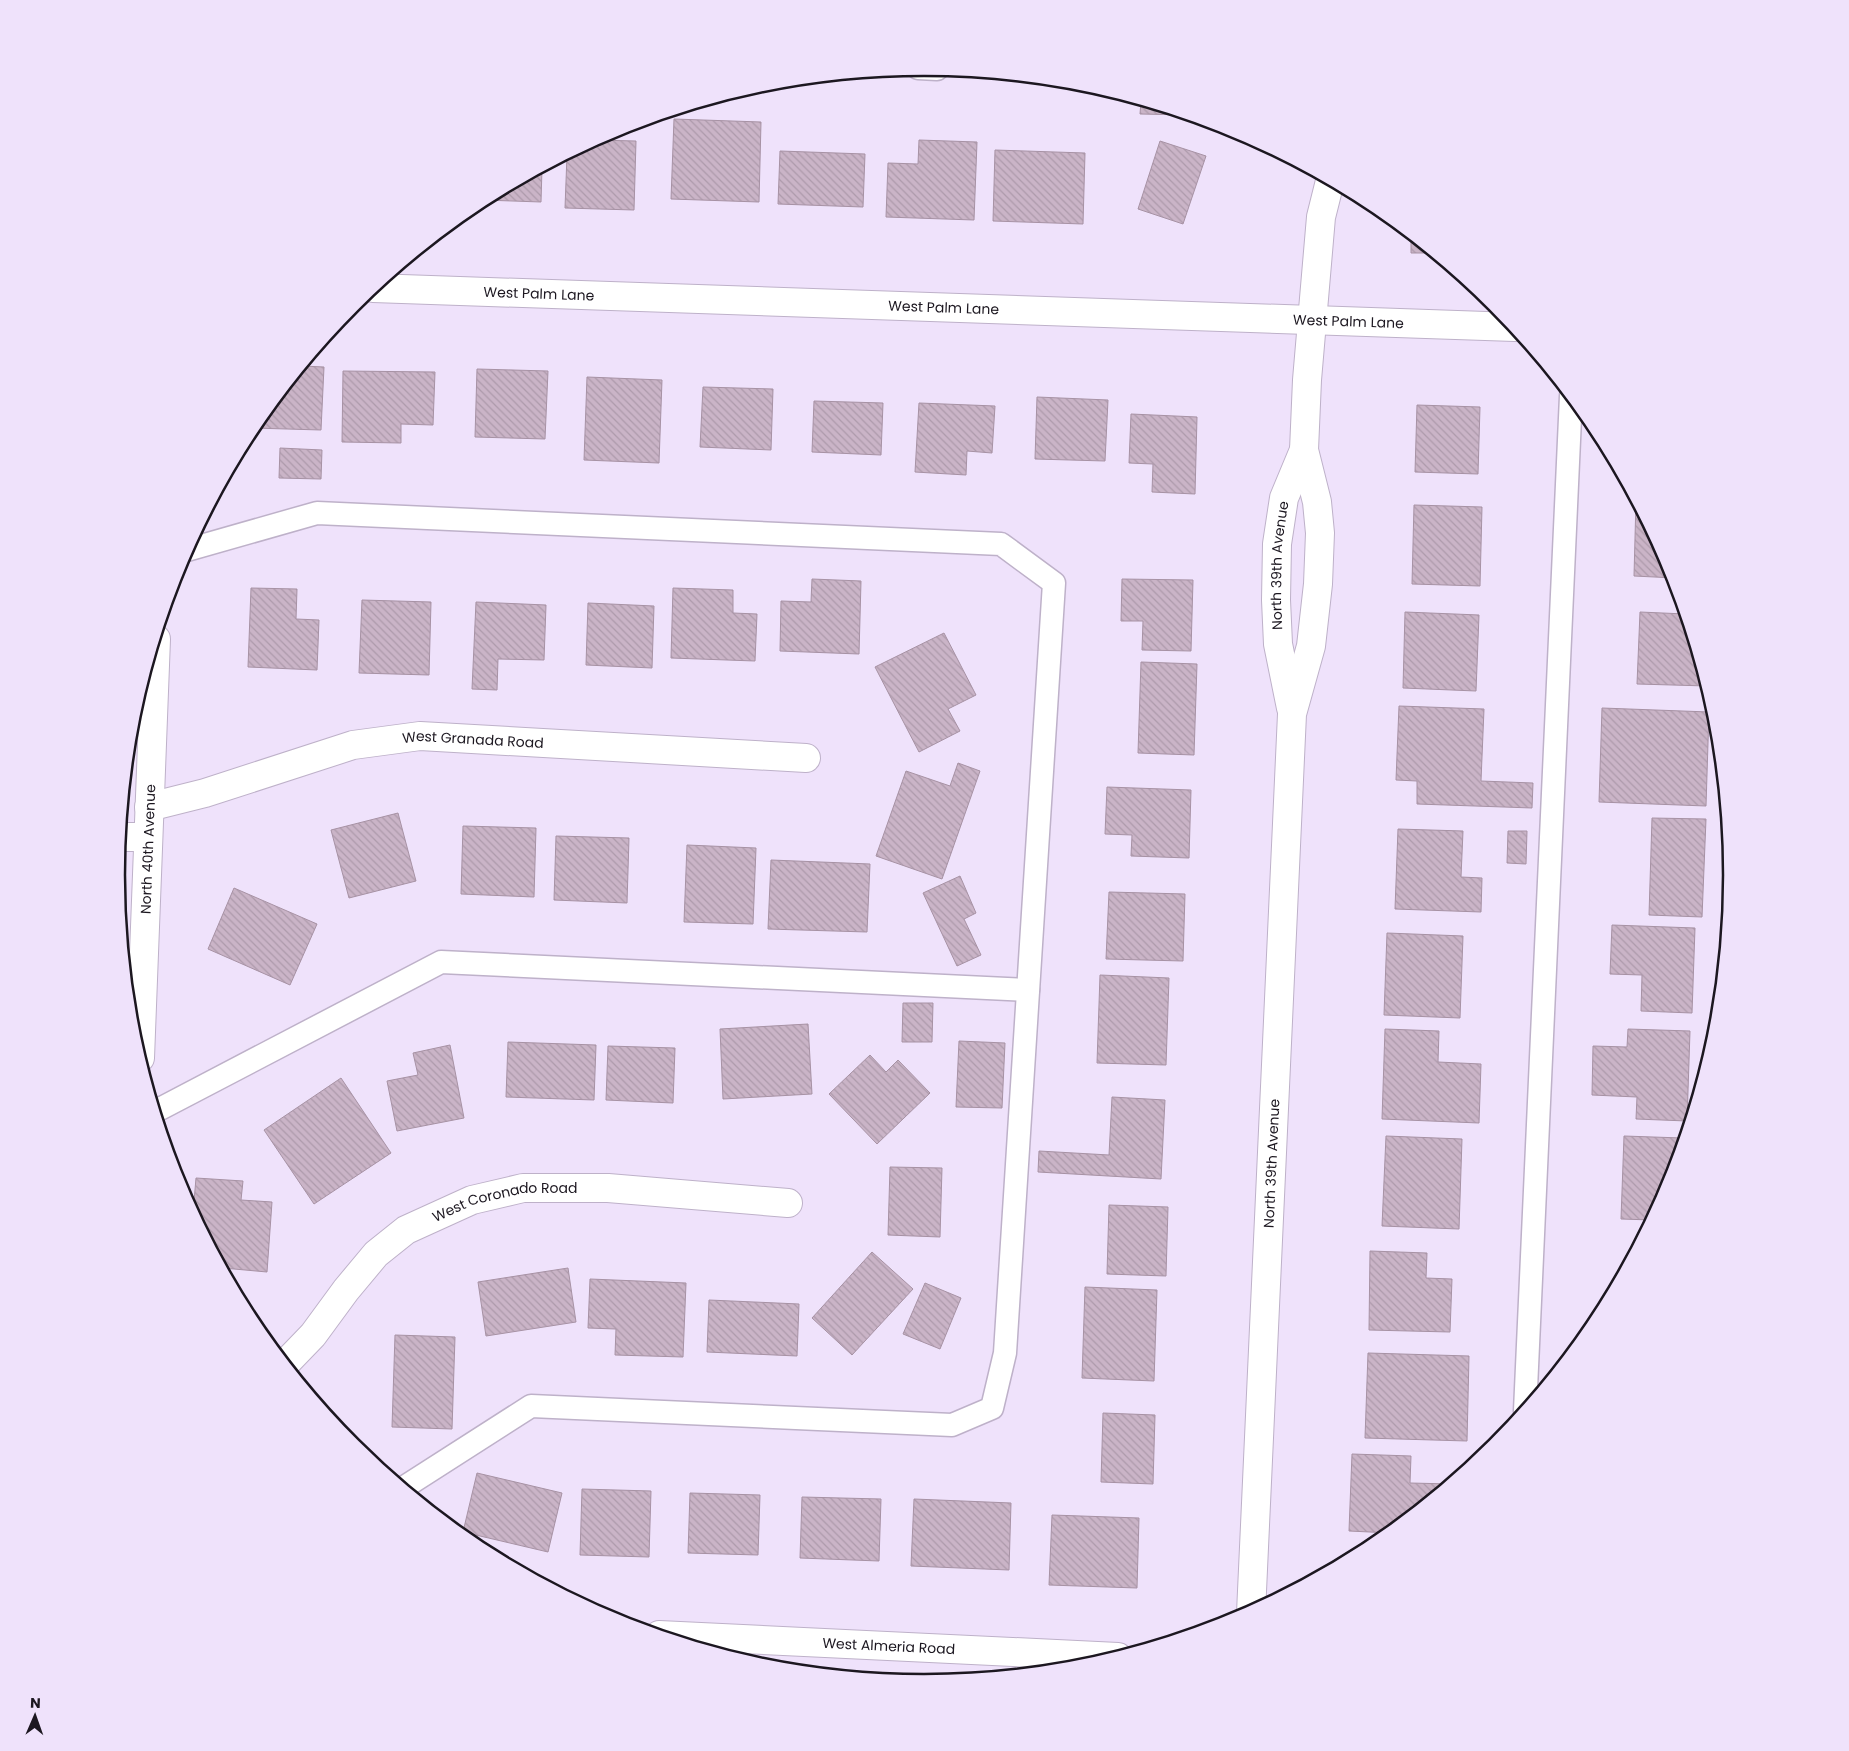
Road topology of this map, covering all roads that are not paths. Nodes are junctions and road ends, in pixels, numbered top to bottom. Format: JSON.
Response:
{"nodes":[{"id":1,"x":1315,"y":178,"type":"edge"},
{"id":2,"x":1329,"y":186,"type":"edge"},
{"id":3,"x":1321,"y":218,"type":"junction"},
{"id":4,"x":383,"y":288,"type":"edge"},
{"id":5,"x":1313,"y":321,"type":"junction"},
{"id":6,"x":1506,"y":328,"type":"edge"},
{"id":7,"x":1571,"y":405,"type":"edge"},
{"id":8,"x":1304,"y":450,"type":"junction"},
{"id":9,"x":196,"y":547,"type":"edge"},
{"id":10,"x":155,"y":659,"type":"edge"},
{"id":11,"x":1292,"y":714,"type":"junction"},
{"id":12,"x":806,"y":758,"type":"dead end"},
{"id":13,"x":149,"y":807,"type":"junction"},
{"id":14,"x":127,"y":836,"type":"edge"},
{"id":15,"x":148,"y":837,"type":"junction"},
{"id":16,"x":1028,"y":990,"type":"junction"},
{"id":17,"x":141,"y":1031,"type":"edge"},
{"id":18,"x":161,"y":1109,"type":"edge"},
{"id":19,"x":788,"y":1203,"type":"dead end"},
{"id":20,"x":289,"y":1360,"type":"edge"},
{"id":21,"x":1525,"y":1401,"type":"edge"},
{"id":22,"x":408,"y":1485,"type":"edge"},
{"id":23,"x":1251,"y":1604,"type":"edge"},
{"id":24,"x":683,"y":1637,"type":"edge"},
{"id":25,"x":1094,"y":1656,"type":"edge"}],
"edges":[{"from":1,"to":3,"type":"street","name":"North 39th Avenue"},
{"from":2,"to":3,"type":"street","name":"North 39th Avenue"},
{"from":3,"to":5,"type":"street","name":"North 39th Avenue"},
{"from":4,"to":5,"type":"street","name":"West Palm Lane"},
{"from":5,"to":6,"type":"street","name":"West Palm Lane"},
{"from":5,"to":8,"type":"street","name":"North 39th Avenue"},
{"from":7,"to":21,"type":"lane"},
{"from":8,"to":11,"type":"street","name":"North 39th Avenue"},
{"from":8,"to":11,"type":"street","name":"North 39th Avenue"},
{"from":9,"to":16,"type":"lane"},
{"from":10,"to":13,"type":"street","name":"North 40th Avenue"},
{"from":11,"to":23,"type":"street","name":"North 39th Avenue"},
{"from":12,"to":13,"type":"street","name":"West Granada Road"},
{"from":13,"to":15,"type":"street","name":"North 40th Avenue"},
{"from":14,"to":15,"type":"street"},
{"from":15,"to":17,"type":"street","name":"North 40th Avenue"},
{"from":16,"to":18,"type":"lane"},
{"from":16,"to":22,"type":"lane"},
{"from":19,"to":20,"type":"street","name":"West Coronado Road"},
{"from":24,"to":25,"type":"street","name":"West Almeria Road"}]}
